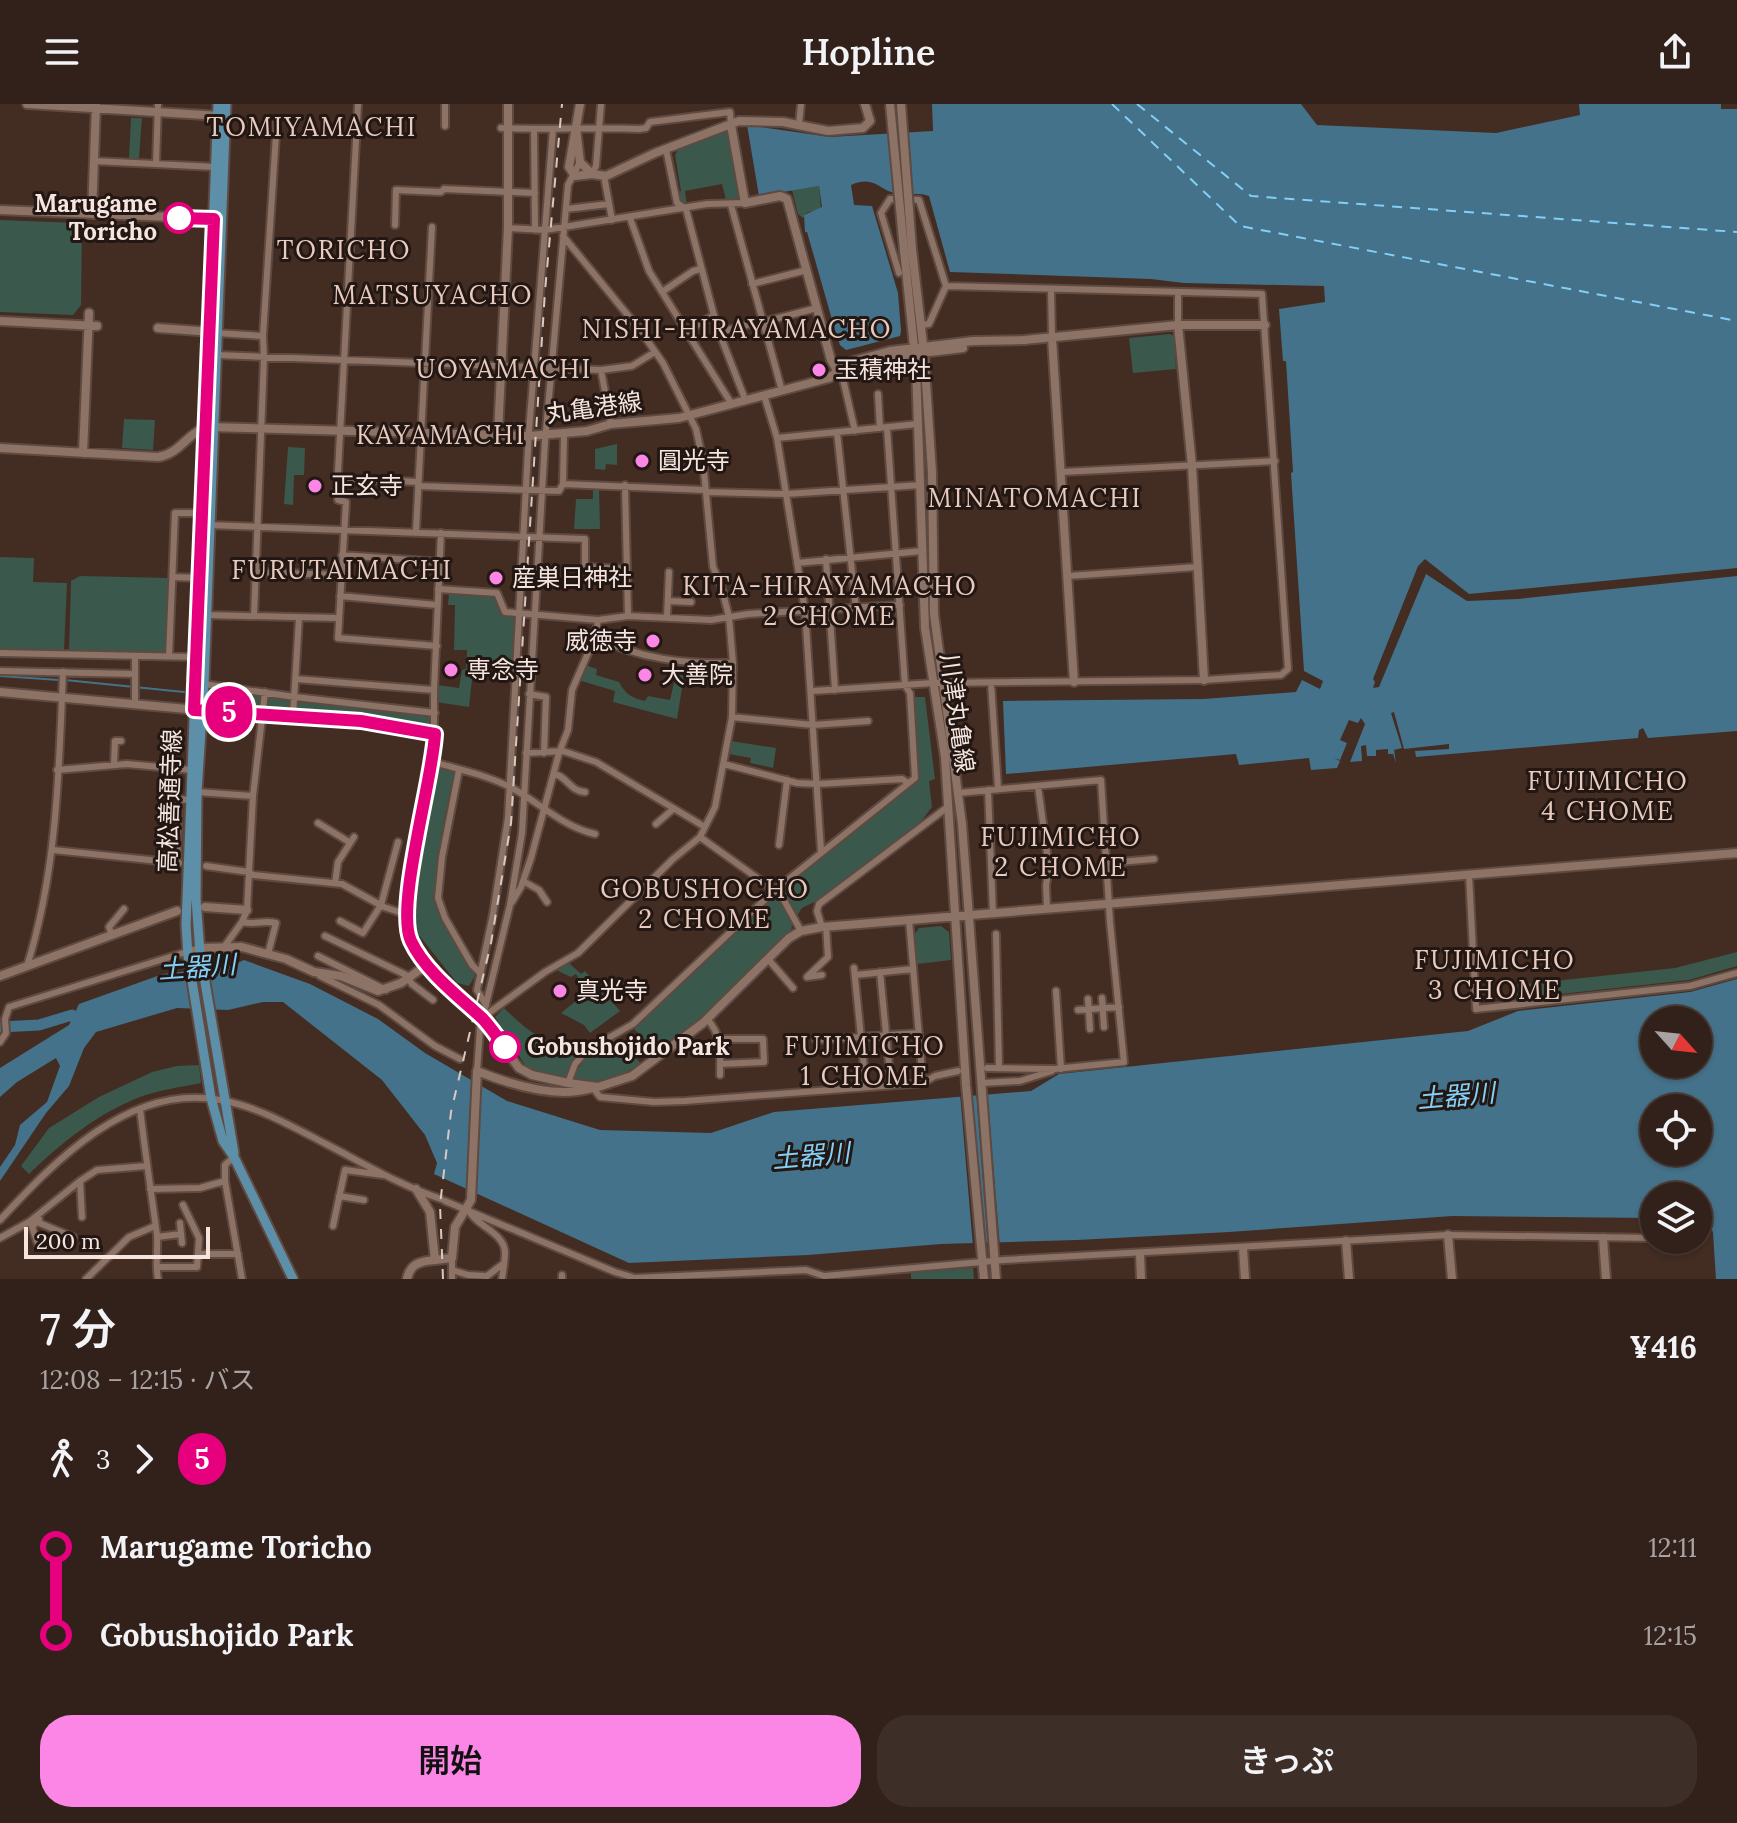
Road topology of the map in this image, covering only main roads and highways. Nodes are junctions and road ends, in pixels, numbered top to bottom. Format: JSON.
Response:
{"nodes":[{"id":1,"x":218,"y":104,"type":"edge"},
{"id":2,"x":226,"y":104,"type":"edge"},
{"id":3,"x":222,"y":116,"type":"junction"},
{"id":4,"x":218,"y":219,"type":"junction"},
{"id":5,"x":214,"y":332,"type":"junction"},
{"id":6,"x":209,"y":427,"type":"junction"},
{"id":7,"x":205,"y":525,"type":"junction"},
{"id":8,"x":203,"y":578,"type":"junction"},
{"id":9,"x":198,"y":710,"type":"junction"},
{"id":10,"x":195,"y":797,"type":"junction"},
{"id":11,"x":234,"y":1157,"type":"junction"},
{"id":12,"x":293,"y":1279,"type":"edge"}],
"edges":[{"from":1,"to":3,"type":"main road","name":"高松善通寺線"},
{"from":2,"to":3,"type":"main road","name":"高松善通寺線"},
{"from":3,"to":4,"type":"main road","name":"高松善通寺線"},
{"from":3,"to":4,"type":"main road","name":"高松善通寺線"},
{"from":4,"to":5,"type":"main road","name":"高松善通寺線"},
{"from":5,"to":6,"type":"main road","name":"高松善通寺線"},
{"from":5,"to":6,"type":"main road","name":"高松善通寺線"},
{"from":6,"to":7,"type":"main road","name":"高松善通寺線"},
{"from":6,"to":7,"type":"main road","name":"高松善通寺線"},
{"from":7,"to":8,"type":"main road","name":"高松善通寺線"},
{"from":8,"to":9,"type":"main road","name":"高松善通寺線"},
{"from":8,"to":9,"type":"main road","name":"高松善通寺線"},
{"from":9,"to":10,"type":"main road","name":"高松善通寺線"},
{"from":9,"to":10,"type":"main road","name":"高松善通寺線"},
{"from":10,"to":11,"type":"main road","name":"高松善通寺線"},
{"from":10,"to":11,"type":"main road","name":"高松善通寺線"},
{"from":11,"to":12,"type":"main road","name":"高松善通寺線"}]}
